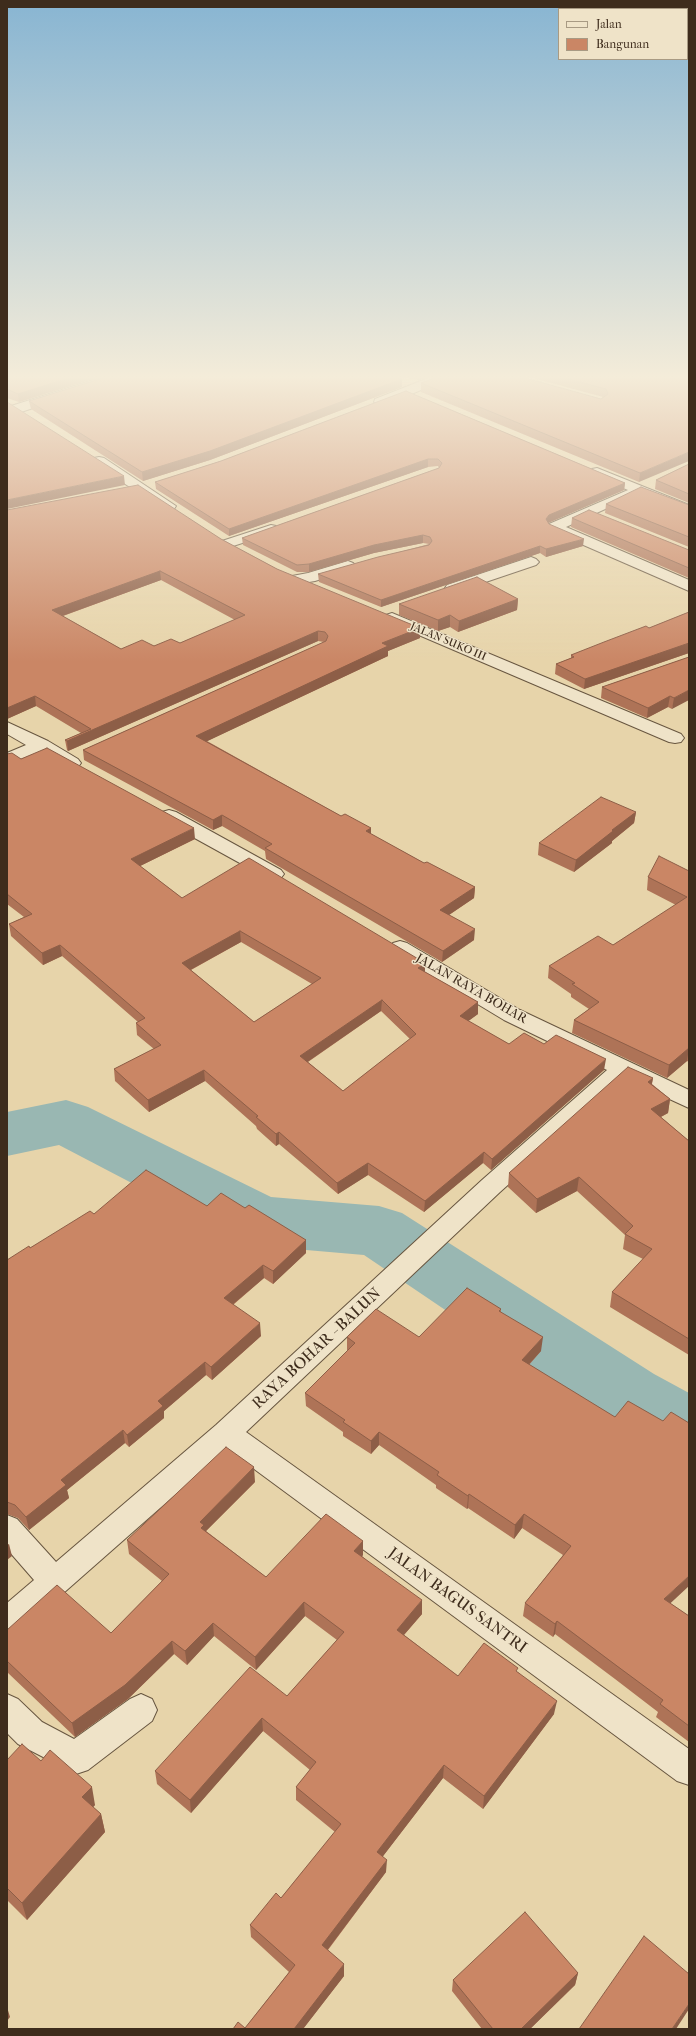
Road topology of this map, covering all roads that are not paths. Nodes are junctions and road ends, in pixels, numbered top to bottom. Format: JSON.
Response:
{"nodes":[{"id":1,"x":117,"y":472,"type":"edge"},
{"id":2,"x":597,"y":472,"type":"edge"},
{"id":3,"x":659,"y":480,"type":"edge"},
{"id":4,"x":157,"y":483,"type":"edge"},
{"id":5,"x":142,"y":488,"type":"junction"},
{"id":6,"x":638,"y":490,"type":"junction"},
{"id":7,"x":124,"y":492,"type":"edge"},
{"id":8,"x":689,"y":510,"type":"edge"},
{"id":9,"x":588,"y":513,"type":"junction"},
{"id":10,"x":181,"y":514,"type":"edge"},
{"id":11,"x":602,"y":519,"type":"edge"},
{"id":12,"x":286,"y":524,"type":"edge"},
{"id":13,"x":214,"y":535,"type":"edge"},
{"id":14,"x":227,"y":544,"type":"junction"},
{"id":15,"x":243,"y":553,"type":"edge"},
{"id":16,"x":531,"y":562,"type":"dead end"},
{"id":17,"x":359,"y":563,"type":"edge"},
{"id":18,"x":689,"y":586,"type":"edge"},
{"id":19,"x":325,"y":590,"type":"edge"},
{"id":20,"x":438,"y":593,"type":"edge"},
{"id":21,"x":403,"y":606,"type":"edge"},
{"id":22,"x":601,"y":690,"type":"dead end"},
{"id":23,"x":579,"y":698,"type":"junction"},
{"id":24,"x":7,"y":727,"type":"edge"},
{"id":25,"x":675,"y":738,"type":"dead end"},
{"id":26,"x":42,"y":746,"type":"junction"},
{"id":27,"x":7,"y":759,"type":"edge"},
{"id":28,"x":79,"y":762,"type":"dead end"},
{"id":29,"x":151,"y":806,"type":"edge"},
{"id":30,"x":290,"y":883,"type":"edge"},
{"id":31,"x":384,"y":939,"type":"edge"},
{"id":32,"x":623,"y":1069,"type":"junction"},
{"id":33,"x":689,"y":1100,"type":"edge"},
{"id":34,"x":226,"y":1433,"type":"junction"},
{"id":35,"x":7,"y":1528,"type":"edge"},
{"id":36,"x":54,"y":1581,"type":"junction"},
{"id":37,"x":7,"y":1623,"type":"edge"},
{"id":38,"x":7,"y":1710,"type":"edge"},
{"id":39,"x":141,"y":1710,"type":"dead end"},
{"id":40,"x":689,"y":1769,"type":"edge"}],
"edges":[{"from":1,"to":5,"type":"street"},
{"from":2,"to":6,"type":"street"},
{"from":3,"to":6,"type":"street"},
{"from":4,"to":5,"type":"street"},
{"from":5,"to":7,"type":"street"},
{"from":5,"to":10,"type":"street"},
{"from":6,"to":8,"type":"street"},
{"from":6,"to":9,"type":"street"},
{"from":9,"to":11,"type":"street"},
{"from":9,"to":18,"type":"street"},
{"from":12,"to":14,"type":"street"},
{"from":13,"to":14,"type":"street"},
{"from":14,"to":15,"type":"street"},
{"from":16,"to":20,"type":"street"},
{"from":17,"to":19,"type":"street"},
{"from":21,"to":23,"type":"street","name":"JALAN SUKO III"},
{"from":22,"to":23,"type":"street"},
{"from":23,"to":25,"type":"street","name":"JALAN SUKO III"},
{"from":24,"to":26,"type":"street"},
{"from":26,"to":27,"type":"street"},
{"from":26,"to":28,"type":"street"},
{"from":29,"to":30,"type":"street"},
{"from":31,"to":32,"type":"street","name":"JALAN RAYA BOHAR"},
{"from":32,"to":33,"type":"street","name":"JALAN RAYA BOHAR"},
{"from":32,"to":34,"type":"street","name":"RAYA BOHAR - BALUN"},
{"from":34,"to":36,"type":"street","name":"RAYA BOHAR - BALUN"},
{"from":34,"to":40,"type":"street","name":"JALAN BAGUS SANTRI"},
{"from":35,"to":36,"type":"street"},
{"from":36,"to":37,"type":"street","name":"RAYA BOHAR - BALUN"},
{"from":38,"to":39,"type":"street"}]}
